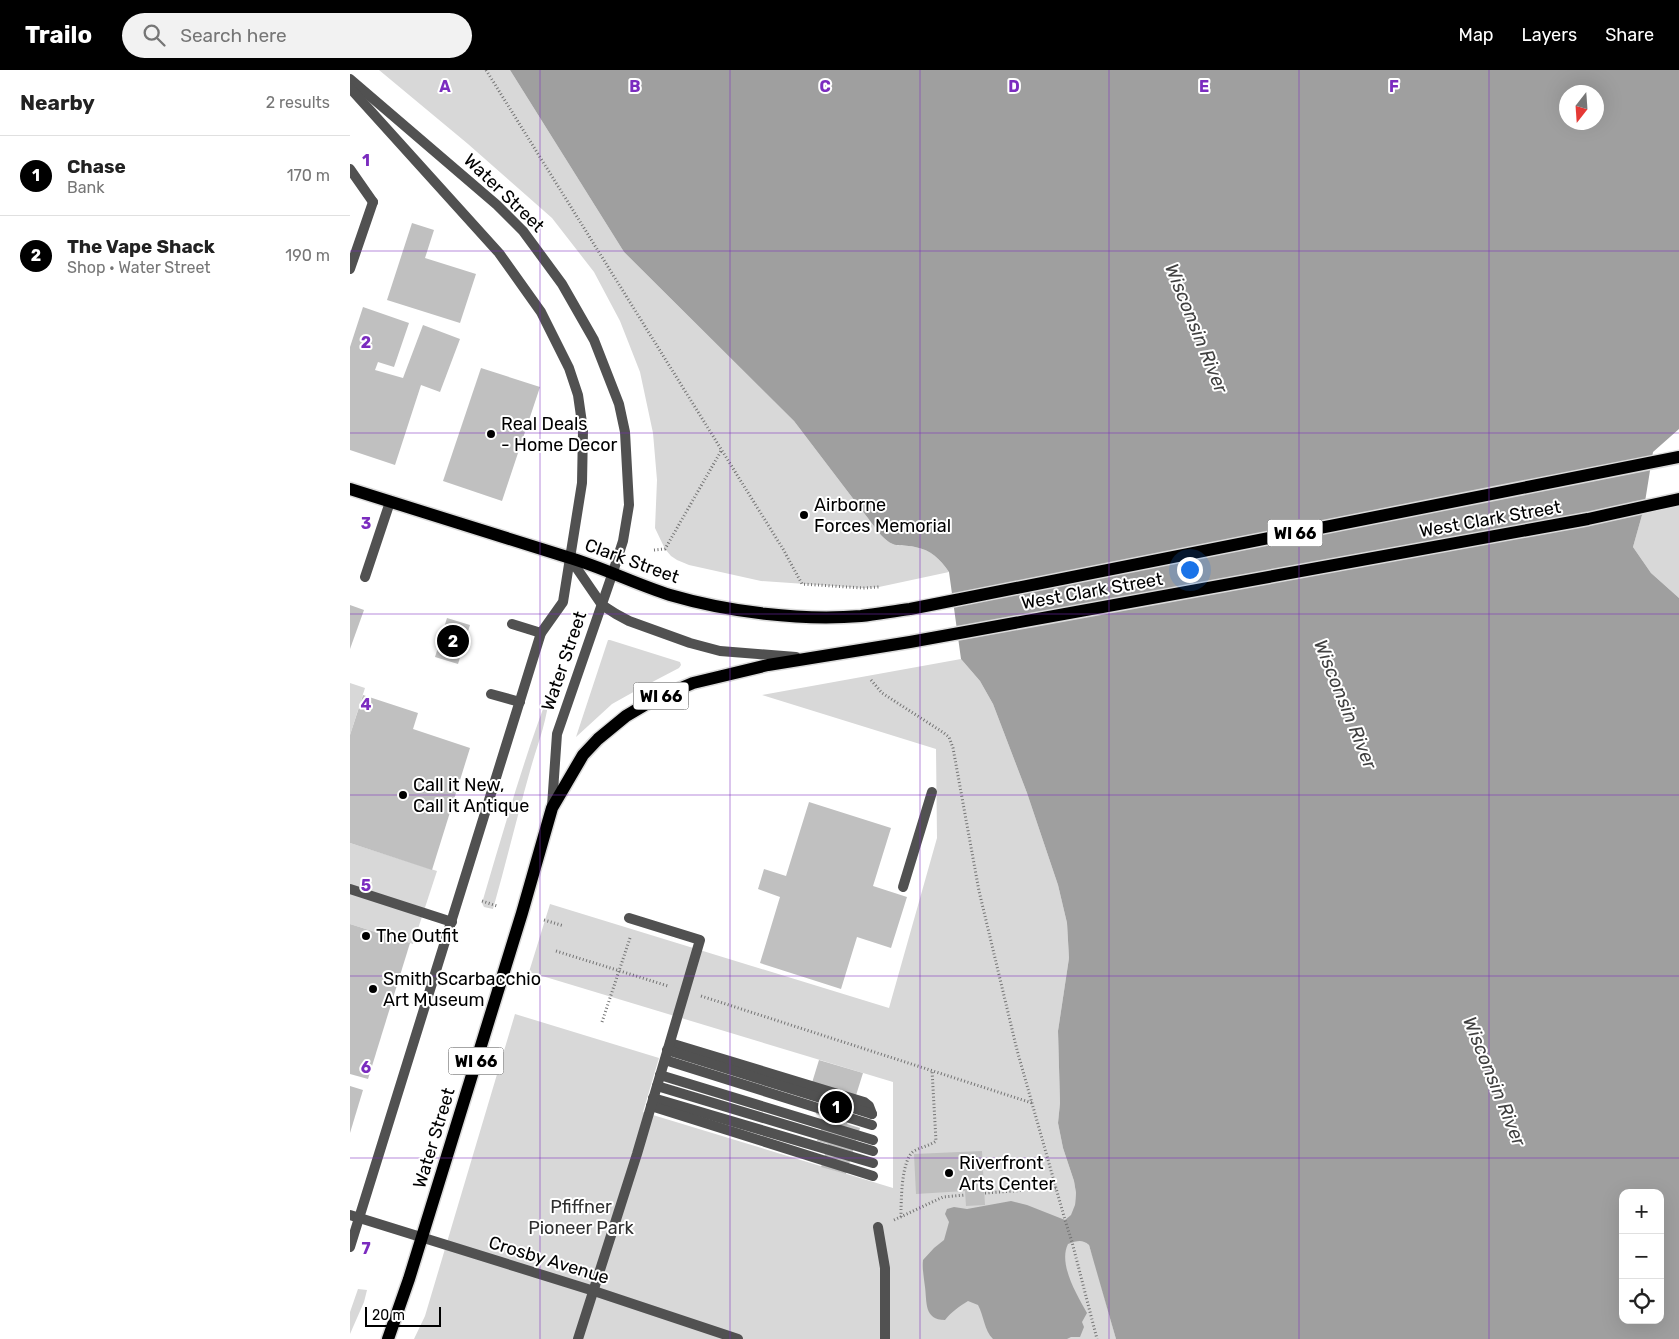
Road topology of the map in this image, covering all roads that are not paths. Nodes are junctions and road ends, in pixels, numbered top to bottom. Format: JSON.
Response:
{"nodes":[{"id":1,"x":350,"y":79,"type":"edge"},
{"id":2,"x":350,"y":88,"type":"edge"},
{"id":3,"x":350,"y":169,"type":"edge"},
{"id":4,"x":350,"y":269,"type":"edge"},
{"id":5,"x":1679,"y":457,"type":"edge"},
{"id":6,"x":350,"y":488,"type":"edge"},
{"id":7,"x":1679,"y":499,"type":"edge"},
{"id":8,"x":390,"y":502,"type":"junction"},
{"id":9,"x":569,"y":557,"type":"junction"},
{"id":10,"x":612,"y":575,"type":"junction"},
{"id":11,"x":365,"y":577,"type":"dead end"},
{"id":12,"x":602,"y":605,"type":"junction"},
{"id":13,"x":910,"y":609,"type":"joint"},
{"id":14,"x":512,"y":624,"type":"dead end"},
{"id":15,"x":541,"y":633,"type":"junction"},
{"id":16,"x":816,"y":658,"type":"junction"},
{"id":17,"x":491,"y":694,"type":"dead end"},
{"id":18,"x":520,"y":702,"type":"junction"},
{"id":19,"x":932,"y":792,"type":"dead end"},
{"id":20,"x":552,"y":808,"type":"junction"},
{"id":21,"x":903,"y":887,"type":"dead end"},
{"id":22,"x":350,"y":889,"type":"edge"},
{"id":23,"x":629,"y":918,"type":"dead end"},
{"id":24,"x":452,"y":922,"type":"junction"},
{"id":25,"x":667,"y":1051,"type":"junction"},
{"id":26,"x":660,"y":1074,"type":"junction"},
{"id":27,"x":657,"y":1086,"type":"junction"},
{"id":28,"x":652,"y":1102,"type":"junction"},
{"id":29,"x":873,"y":1140,"type":"dead end"},
{"id":30,"x":873,"y":1152,"type":"dead end"},
{"id":31,"x":873,"y":1163,"type":"dead end"},
{"id":32,"x":872,"y":1176,"type":"dead end"},
{"id":33,"x":355,"y":1217,"type":"edge"},
{"id":34,"x":878,"y":1227,"type":"road end"},
{"id":35,"x":422,"y":1237,"type":"junction"},
{"id":36,"x":350,"y":1247,"type":"edge"},
{"id":37,"x":594,"y":1291,"type":"junction"},
{"id":38,"x":388,"y":1339,"type":"edge"},
{"id":39,"x":578,"y":1339,"type":"edge"},
{"id":40,"x":738,"y":1339,"type":"edge"},
{"id":41,"x":884,"y":1339,"type":"edge"}],
"edges":[{"from":1,"to":10,"type":"street","name":"Water Street"},
{"from":2,"to":9,"type":"street","name":"Water Street"},
{"from":3,"to":4,"type":"street"},
{"from":5,"to":13,"type":"main road","name":"West Clark Street","number":"WI 66"},
{"from":6,"to":8,"type":"main road","name":"Clark Street","number":"WI 66"},
{"from":7,"to":16,"type":"main road","name":"West Clark Street","number":"WI 66"},
{"from":8,"to":9,"type":"main road","name":"Clark Street","number":"WI 66"},
{"from":8,"to":11,"type":"street"},
{"from":9,"to":10,"type":"main road","name":"Clark Street","number":"WI 66"},
{"from":9,"to":12,"type":"street","name":"West Clark Street"},
{"from":9,"to":15,"type":"street","name":"Water Street"},
{"from":10,"to":12,"type":"street","name":"Water Street"},
{"from":10,"to":13,"type":"main road","name":"Clark Street","number":"WI 66"},
{"from":12,"to":16,"type":"street","name":"West Clark Street"},
{"from":12,"to":20,"type":"street","name":"Water Street"},
{"from":14,"to":15,"type":"street"},
{"from":15,"to":18,"type":"street","name":"Water Street"},
{"from":16,"to":20,"type":"main road","number":"WI 66"},
{"from":17,"to":18,"type":"street"},
{"from":18,"to":24,"type":"street","name":"Water Street"},
{"from":19,"to":21,"type":"street"},
{"from":20,"to":35,"type":"main road","name":"Water Street","number":"WI 66"},
{"from":22,"to":24,"type":"street"},
{"from":23,"to":25,"type":"street"},
{"from":24,"to":33,"type":"street","name":"Water Street"},
{"from":25,"to":25,"type":"street"},
{"from":25,"to":26,"type":"street"},
{"from":26,"to":27,"type":"street"},
{"from":26,"to":29,"type":"street"},
{"from":27,"to":28,"type":"street"},
{"from":27,"to":30,"type":"street"},
{"from":28,"to":31,"type":"street"},
{"from":28,"to":32,"type":"street"},
{"from":28,"to":37,"type":"street"},
{"from":33,"to":35,"type":"street","name":"Crosby Avenue"},
{"from":33,"to":36,"type":"street","name":"Water Street"},
{"from":34,"to":41,"type":"street"},
{"from":35,"to":37,"type":"street","name":"Crosby Avenue"},
{"from":35,"to":38,"type":"main road","name":"Water Street","number":"WI 66"},
{"from":37,"to":39,"type":"street"},
{"from":37,"to":40,"type":"street","name":"Crosby Avenue"}]}
